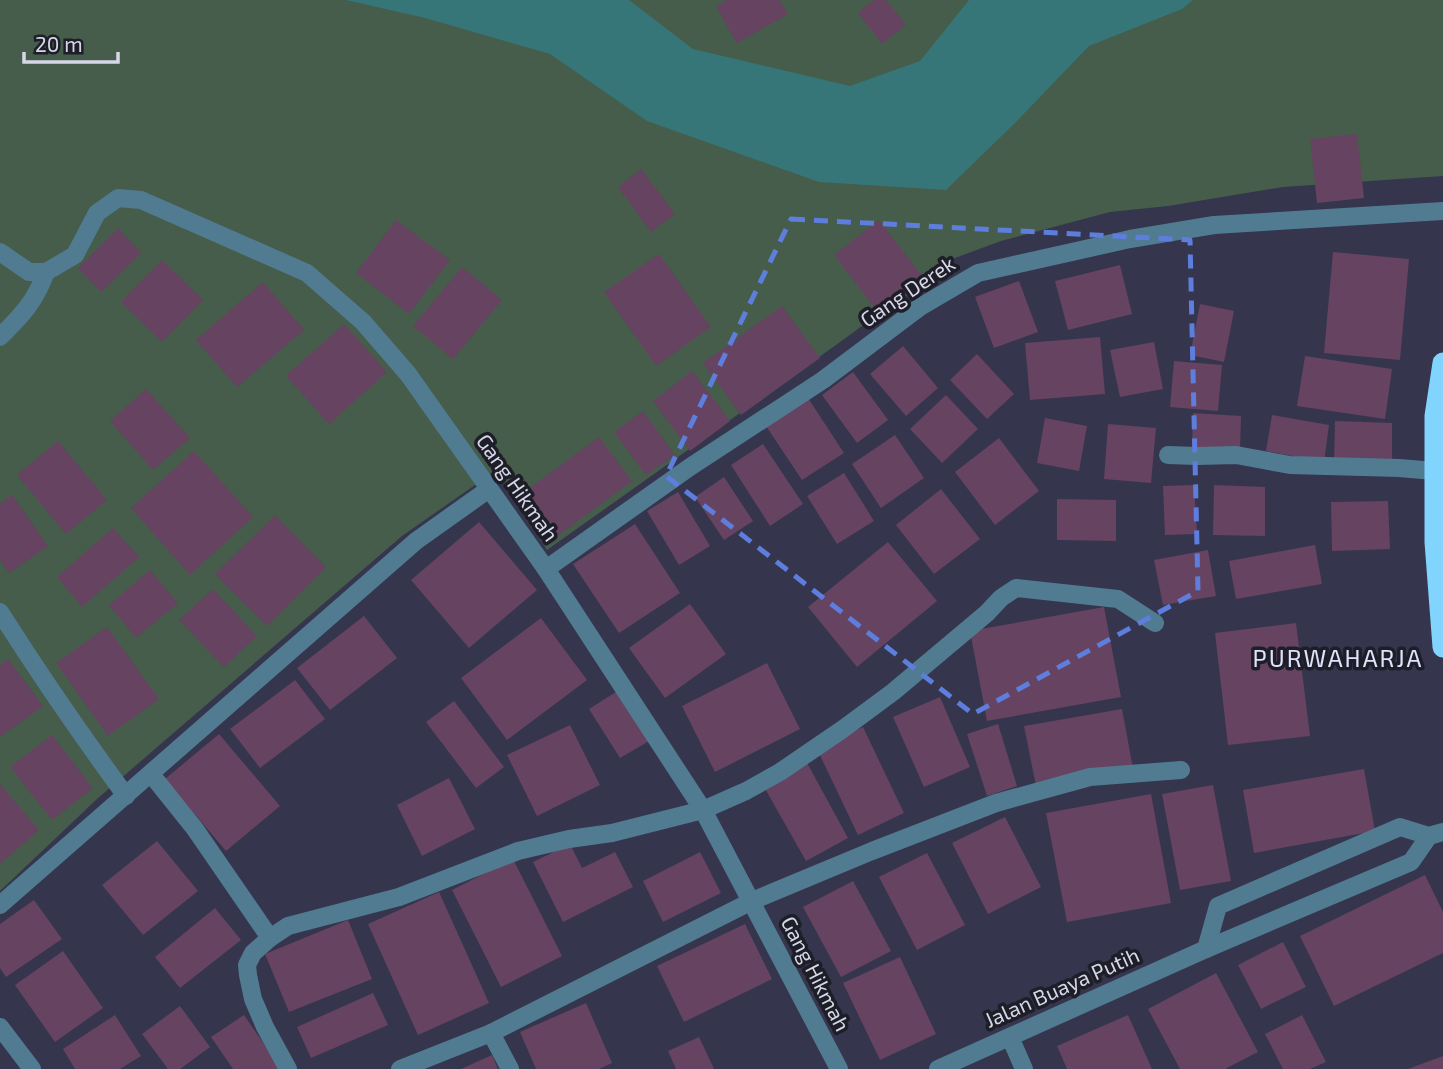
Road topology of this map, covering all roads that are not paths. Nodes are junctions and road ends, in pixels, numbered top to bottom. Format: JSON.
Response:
{"nodes":[{"id":1,"x":1443,"y":211,"type":"edge"},
{"id":2,"x":0,"y":252,"type":"edge"},
{"id":3,"x":46,"y":272,"type":"junction"},
{"id":4,"x":0,"y":337,"type":"edge"},
{"id":5,"x":1443,"y":363,"type":"edge"},
{"id":6,"x":1168,"y":455,"type":"dead end"},
{"id":7,"x":1435,"y":471,"type":"junction"},
{"id":8,"x":489,"y":489,"type":"junction"},
{"id":9,"x":546,"y":569,"type":"junction"},
{"id":10,"x":0,"y":612,"type":"edge"},
{"id":11,"x":1155,"y":622,"type":"dead end"},
{"id":12,"x":1443,"y":647,"type":"edge"},
{"id":13,"x":1181,"y":770,"type":"dead end"},
{"id":14,"x":151,"y":774,"type":"junction"},
{"id":15,"x":126,"y":796,"type":"junction"},
{"id":16,"x":703,"y":810,"type":"junction"},
{"id":17,"x":1436,"y":834,"type":"edge"},
{"id":18,"x":752,"y":901,"type":"junction"},
{"id":19,"x":0,"y":905,"type":"edge"},
{"id":20,"x":270,"y":938,"type":"junction"},
{"id":21,"x":1206,"y":949,"type":"junction"},
{"id":22,"x":0,"y":1027,"type":"edge"},
{"id":23,"x":491,"y":1033,"type":"junction"},
{"id":24,"x":1010,"y":1037,"type":"junction"},
{"id":25,"x":32,"y":1069,"type":"edge"},
{"id":26,"x":288,"y":1069,"type":"edge"},
{"id":27,"x":400,"y":1069,"type":"edge"},
{"id":28,"x":510,"y":1069,"type":"edge"},
{"id":29,"x":839,"y":1069,"type":"edge"},
{"id":30,"x":937,"y":1069,"type":"edge"},
{"id":31,"x":1024,"y":1069,"type":"edge"}],
"edges":[{"from":1,"to":9,"type":"street","name":"Gang Derek"},
{"from":2,"to":3,"type":"street"},
{"from":3,"to":4,"type":"street"},
{"from":3,"to":8,"type":"street","name":"Gang Hikmah"},
{"from":5,"to":7,"type":"highway"},
{"from":6,"to":7,"type":"street"},
{"from":7,"to":12,"type":"highway"},
{"from":8,"to":9,"type":"street","name":"Gang Hikmah"},
{"from":8,"to":14,"type":"street"},
{"from":9,"to":16,"type":"street","name":"Gang Hikmah"},
{"from":10,"to":15,"type":"street"},
{"from":11,"to":16,"type":"street"},
{"from":13,"to":18,"type":"street"},
{"from":14,"to":15,"type":"street"},
{"from":14,"to":20,"type":"street"},
{"from":15,"to":19,"type":"street"},
{"from":16,"to":18,"type":"street","name":"Gang Hikmah"},
{"from":16,"to":20,"type":"street"},
{"from":17,"to":21,"type":"street","name":"Jalan Buaya Putih"},
{"from":17,"to":21,"type":"street","name":"Jalan Buaya Putih"},
{"from":18,"to":23,"type":"street"},
{"from":18,"to":29,"type":"street","name":"Gang Hikmah"},
{"from":20,"to":26,"type":"street"},
{"from":21,"to":24,"type":"street","name":"Jalan Buaya Putih"},
{"from":22,"to":25,"type":"street"},
{"from":23,"to":27,"type":"street"},
{"from":23,"to":28,"type":"street"},
{"from":24,"to":30,"type":"street","name":"Jalan Buaya Putih"},
{"from":24,"to":31,"type":"street"}]}
